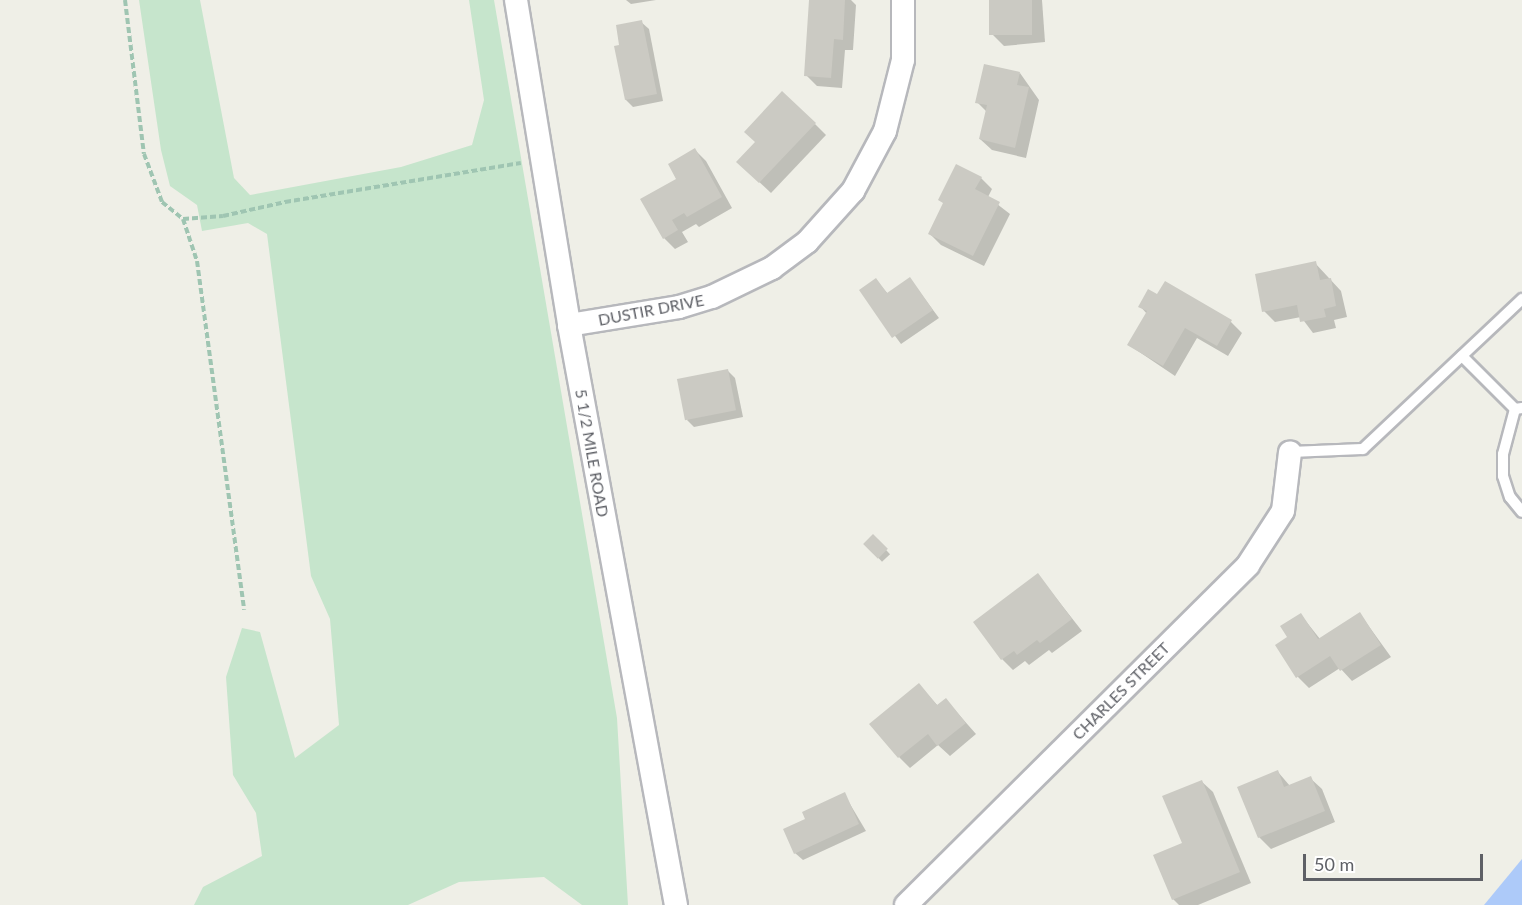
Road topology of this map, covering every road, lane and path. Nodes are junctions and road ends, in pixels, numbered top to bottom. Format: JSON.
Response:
{"nodes":[{"id":1,"x":125,"y":0,"type":"edge"},
{"id":2,"x":516,"y":0,"type":"edge"},
{"id":3,"x":903,"y":0,"type":"edge"},
{"id":4,"x":542,"y":160,"type":"junction"},
{"id":5,"x":183,"y":219,"type":"junction"},
{"id":6,"x":1522,"y":299,"type":"edge"},
{"id":7,"x":569,"y":325,"type":"junction"},
{"id":8,"x":1462,"y":356,"type":"junction"},
{"id":9,"x":1519,"y":409,"type":"edge"},
{"id":10,"x":1290,"y":452,"type":"joint"},
{"id":11,"x":1522,"y":512,"type":"edge"},
{"id":12,"x":244,"y":610,"type":"dead end"},
{"id":13,"x":676,"y":905,"type":"edge"},
{"id":14,"x":906,"y":905,"type":"edge"}],
"edges":[{"from":1,"to":5,"type":"path"},
{"from":2,"to":4,"type":"street","name":"5 1/2 MILE ROAD"},
{"from":3,"to":7,"type":"street","name":"DUSTIR DRIVE"},
{"from":4,"to":5,"type":"path"},
{"from":4,"to":7,"type":"street","name":"5 1/2 MILE ROAD"},
{"from":5,"to":12,"type":"path"},
{"from":6,"to":8,"type":"lane"},
{"from":7,"to":13,"type":"street","name":"5 1/2 MILE ROAD"},
{"from":8,"to":9,"type":"lane"},
{"from":8,"to":10,"type":"lane"},
{"from":9,"to":11,"type":"lane"},
{"from":10,"to":14,"type":"street","name":"CHARLES STREET"}]}
